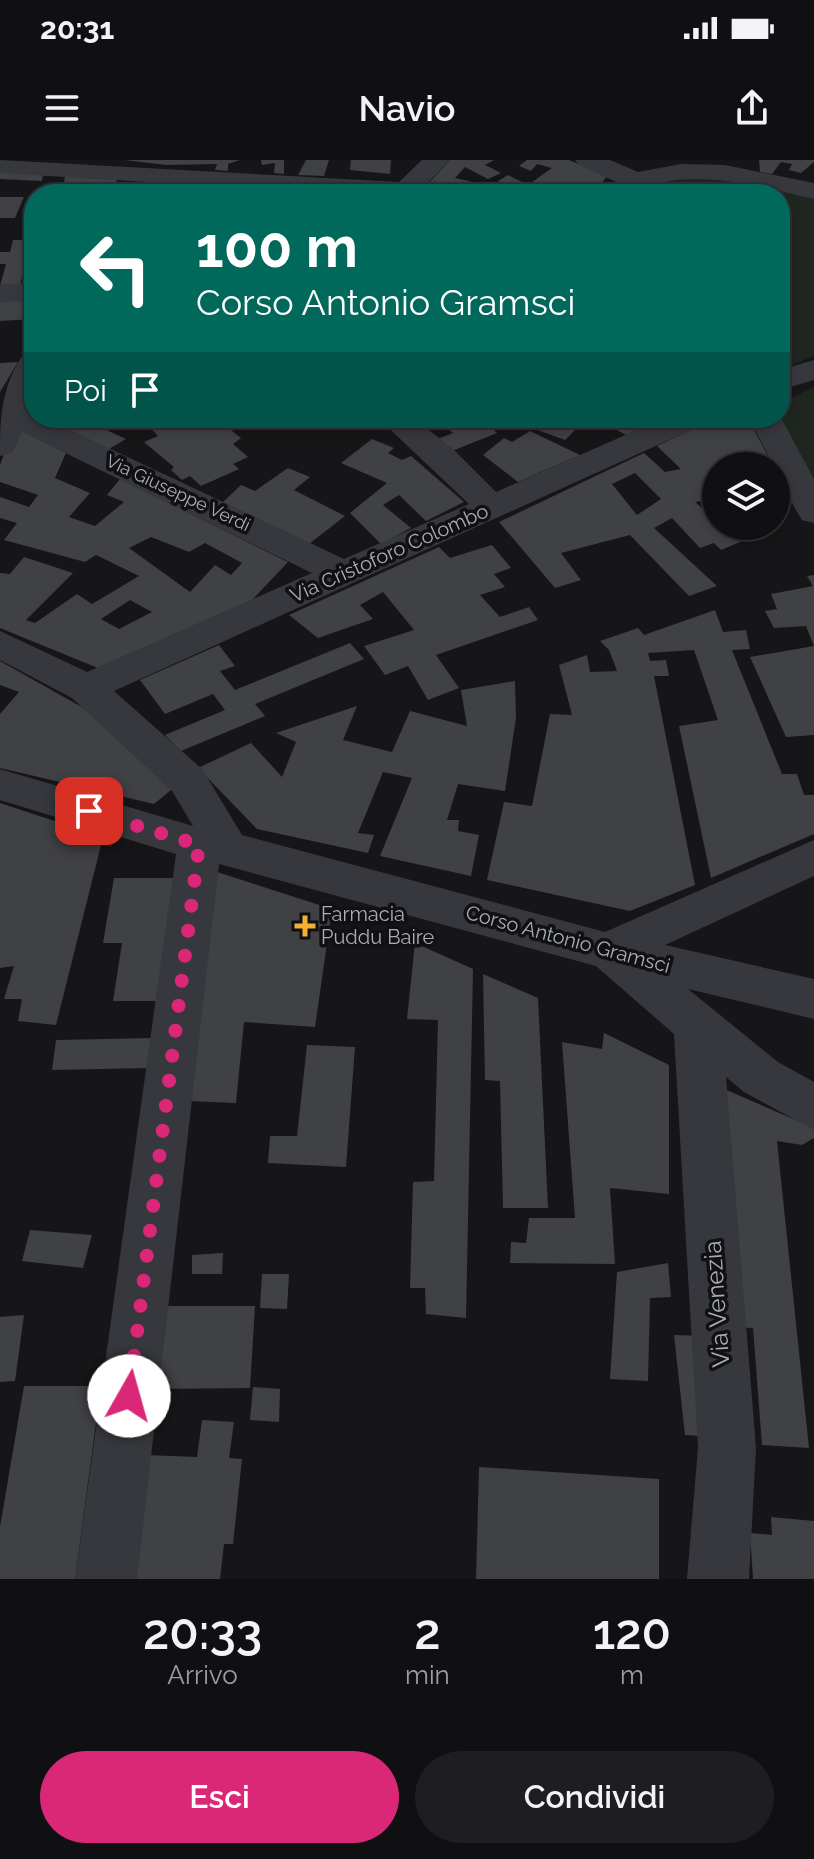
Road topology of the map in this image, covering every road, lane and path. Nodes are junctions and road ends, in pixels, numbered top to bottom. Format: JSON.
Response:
{"nodes":[{"id":1,"x":437,"y":160,"type":"edge"},
{"id":2,"x":588,"y":160,"type":"edge"},
{"id":3,"x":0,"y":165,"type":"edge"},
{"id":4,"x":58,"y":174,"type":"edge"},
{"id":5,"x":250,"y":184,"type":"edge"},
{"id":6,"x":412,"y":184,"type":"edge"},
{"id":7,"x":634,"y":184,"type":"edge"},
{"id":8,"x":645,"y":184,"type":"edge"},
{"id":9,"x":787,"y":184,"type":"edge"},
{"id":10,"x":790,"y":185,"type":"edge"},
{"id":11,"x":814,"y":191,"type":"edge"},
{"id":12,"x":24,"y":292,"type":"edge"},
{"id":13,"x":0,"y":293,"type":"edge"},
{"id":14,"x":814,"y":369,"type":"edge"},
{"id":15,"x":790,"y":377,"type":"edge"},
{"id":16,"x":24,"y":386,"type":"edge"},
{"id":17,"x":406,"y":428,"type":"edge"},
{"id":18,"x":669,"y":428,"type":"edge"},
{"id":19,"x":770,"y":428,"type":"edge"},
{"id":20,"x":6,"y":430,"type":"edge"},
{"id":21,"x":492,"y":508,"type":"junction"},
{"id":22,"x":814,"y":512,"type":"edge"},
{"id":23,"x":343,"y":573,"type":"junction"},
{"id":24,"x":0,"y":644,"type":"edge"},
{"id":25,"x":86,"y":688,"type":"junction"},
{"id":26,"x":0,"y":784,"type":"edge"},
{"id":27,"x":213,"y":846,"type":"junction"},
{"id":28,"x":814,"y":857,"type":"edge"},
{"id":29,"x":608,"y":951,"type":"junction"},
{"id":30,"x":814,"y":999,"type":"edge"},
{"id":31,"x":698,"y":1028,"type":"junction"},
{"id":32,"x":814,"y":1108,"type":"edge"},
{"id":33,"x":106,"y":1579,"type":"edge"},
{"id":34,"x":718,"y":1579,"type":"edge"}],
"edges":[{"from":1,"to":6,"type":"street"},
{"from":2,"to":7,"type":"street"},
{"from":3,"to":4,"type":"street"},
{"from":4,"to":5,"type":"street"},
{"from":8,"to":9,"type":"street"},
{"from":10,"to":11,"type":"street"},
{"from":12,"to":13,"type":"street"},
{"from":14,"to":15,"type":"street"},
{"from":16,"to":20,"type":"street"},
{"from":17,"to":21,"type":"street"},
{"from":18,"to":21,"type":"street","name":"Via Cristoforo Colombo"},
{"from":19,"to":22,"type":"street"},
{"from":20,"to":23,"type":"street","name":"Via Giuseppe Verdi"},
{"from":21,"to":23,"type":"street","name":"Via Cristoforo Colombo"},
{"from":23,"to":25,"type":"street","name":"Via Cristoforo Colombo"},
{"from":24,"to":25,"type":"street"},
{"from":25,"to":27,"type":"street"},
{"from":26,"to":27,"type":"street","name":"Corso Antonio Gramsci"},
{"from":27,"to":29,"type":"street","name":"Corso Antonio Gramsci"},
{"from":27,"to":33,"type":"street"},
{"from":28,"to":29,"type":"street"},
{"from":29,"to":30,"type":"street","name":"Corso Antonio Gramsci"},
{"from":29,"to":31,"type":"street"},
{"from":31,"to":32,"type":"street"},
{"from":31,"to":34,"type":"street","name":"Via Venezia"}]}
